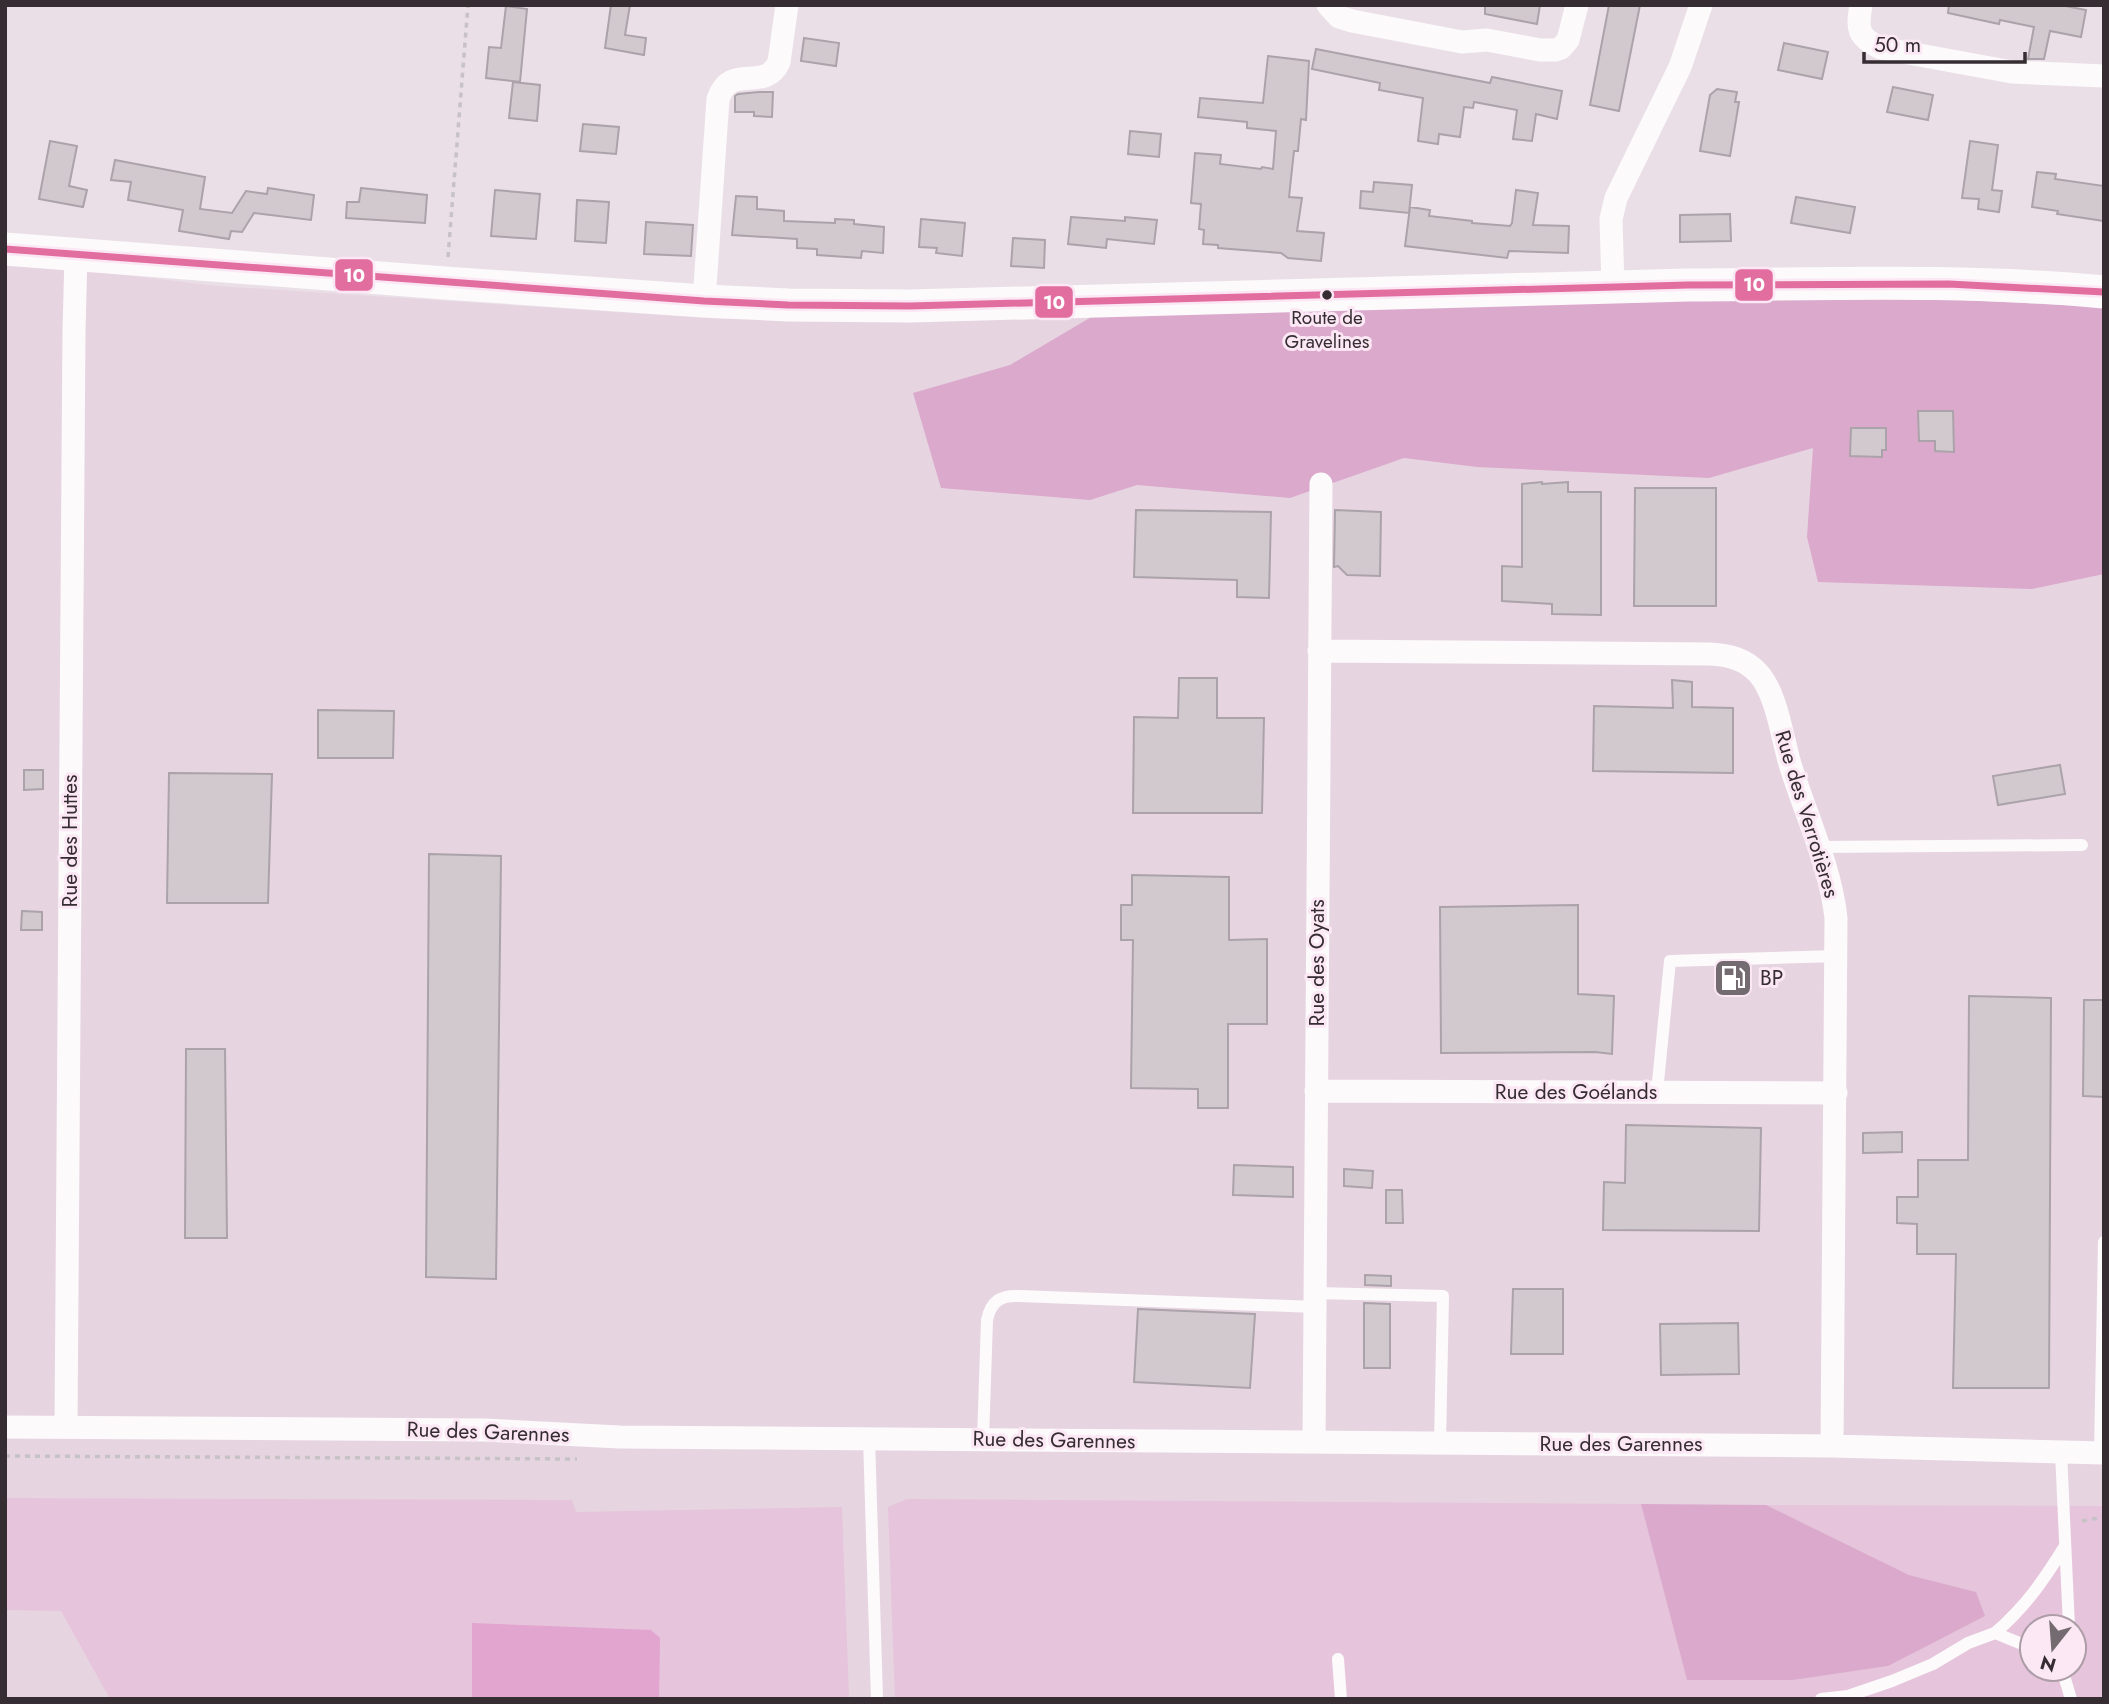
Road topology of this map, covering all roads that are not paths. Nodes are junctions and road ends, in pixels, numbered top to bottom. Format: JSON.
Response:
{"nodes":[{"id":1,"x":788,"y":5,"type":"edge"},
{"id":2,"x":1328,"y":5,"type":"edge"},
{"id":3,"x":1577,"y":5,"type":"edge"},
{"id":4,"x":1701,"y":5,"type":"edge"},
{"id":5,"x":1861,"y":5,"type":"edge"},
{"id":6,"x":2103,"y":72,"type":"edge"},
{"id":7,"x":5,"y":249,"type":"edge"},
{"id":8,"x":76,"y":256,"type":"junction"},
{"id":9,"x":1614,"y":287,"type":"junction"},
{"id":10,"x":2104,"y":292,"type":"edge"},
{"id":11,"x":704,"y":301,"type":"junction"},
{"id":12,"x":1321,"y":484,"type":"dead end"},
{"id":13,"x":1319,"y":651,"type":"junction"},
{"id":14,"x":2082,"y":845,"type":"dead end"},
{"id":15,"x":1819,"y":847,"type":"junction"},
{"id":16,"x":1837,"y":956,"type":"junction"},
{"id":17,"x":1316,"y":1091,"type":"junction"},
{"id":18,"x":1657,"y":1092,"type":"junction"},
{"id":19,"x":1836,"y":1093,"type":"junction"},
{"id":20,"x":2104,"y":1242,"type":"edge"},
{"id":21,"x":1315,"y":1300,"type":"junction"},
{"id":22,"x":66,"y":1426,"type":"junction"},
{"id":23,"x":5,"y":1427,"type":"edge"},
{"id":24,"x":869,"y":1438,"type":"junction"},
{"id":25,"x":983,"y":1439,"type":"junction"},
{"id":26,"x":1314,"y":1442,"type":"junction"},
{"id":27,"x":1440,"y":1443,"type":"junction"},
{"id":28,"x":1832,"y":1446,"type":"junction"},
{"id":29,"x":2061,"y":1452,"type":"junction"},
{"id":30,"x":2102,"y":1453,"type":"edge"},
{"id":31,"x":2065,"y":1546,"type":"junction"},
{"id":32,"x":2068,"y":1613,"type":"edge"},
{"id":33,"x":1995,"y":1633,"type":"junction"},
{"id":34,"x":2018,"y":1642,"type":"edge"},
{"id":35,"x":1338,"y":1659,"type":"dead end"},
{"id":36,"x":877,"y":1699,"type":"edge"},
{"id":37,"x":1341,"y":1699,"type":"edge"},
{"id":38,"x":1821,"y":1699,"type":"edge"}],
"edges":[{"from":1,"to":11,"type":"street"},
{"from":2,"to":3,"type":"street"},
{"from":4,"to":9,"type":"street"},
{"from":5,"to":6,"type":"street"},
{"from":7,"to":8,"type":"main road"},
{"from":8,"to":11,"type":"main road"},
{"from":8,"to":22,"type":"street","name":"Rue des Huttes"},
{"from":9,"to":10,"type":"main road"},
{"from":9,"to":11,"type":"main road"},
{"from":12,"to":13,"type":"street","name":"Rue des Oyats"},
{"from":13,"to":15,"type":"street","name":"Rue des Verrotières"},
{"from":13,"to":17,"type":"street","name":"Rue des Oyats"},
{"from":14,"to":15,"type":"lane"},
{"from":15,"to":16,"type":"street","name":"Rue des Verrotières"},
{"from":16,"to":18,"type":"lane"},
{"from":16,"to":19,"type":"street","name":"Rue des Verrotières"},
{"from":17,"to":18,"type":"street","name":"Rue des Goélands"},
{"from":17,"to":21,"type":"street","name":"Rue des Oyats"},
{"from":18,"to":19,"type":"street","name":"Rue des Goélands"},
{"from":19,"to":28,"type":"street","name":"Rue des Verrotières"},
{"from":20,"to":30,"type":"lane"},
{"from":21,"to":25,"type":"lane"},
{"from":21,"to":26,"type":"street","name":"Rue des Oyats"},
{"from":21,"to":27,"type":"lane"},
{"from":22,"to":23,"type":"street","name":"Rue des Garennes"},
{"from":22,"to":24,"type":"street","name":"Rue des Garennes"},
{"from":24,"to":25,"type":"street","name":"Rue des Garennes"},
{"from":24,"to":36,"type":"lane"},
{"from":25,"to":26,"type":"street","name":"Rue des Garennes"},
{"from":26,"to":27,"type":"street","name":"Rue des Garennes"},
{"from":27,"to":28,"type":"street","name":"Rue des Garennes"},
{"from":28,"to":29,"type":"street","name":"Rue des Garennes"},
{"from":29,"to":30,"type":"street","name":"Rue des Garennes"},
{"from":29,"to":31,"type":"lane"},
{"from":31,"to":32,"type":"lane"},
{"from":31,"to":33,"type":"lane"},
{"from":33,"to":34,"type":"lane"},
{"from":33,"to":38,"type":"lane"},
{"from":35,"to":37,"type":"lane"}]}
